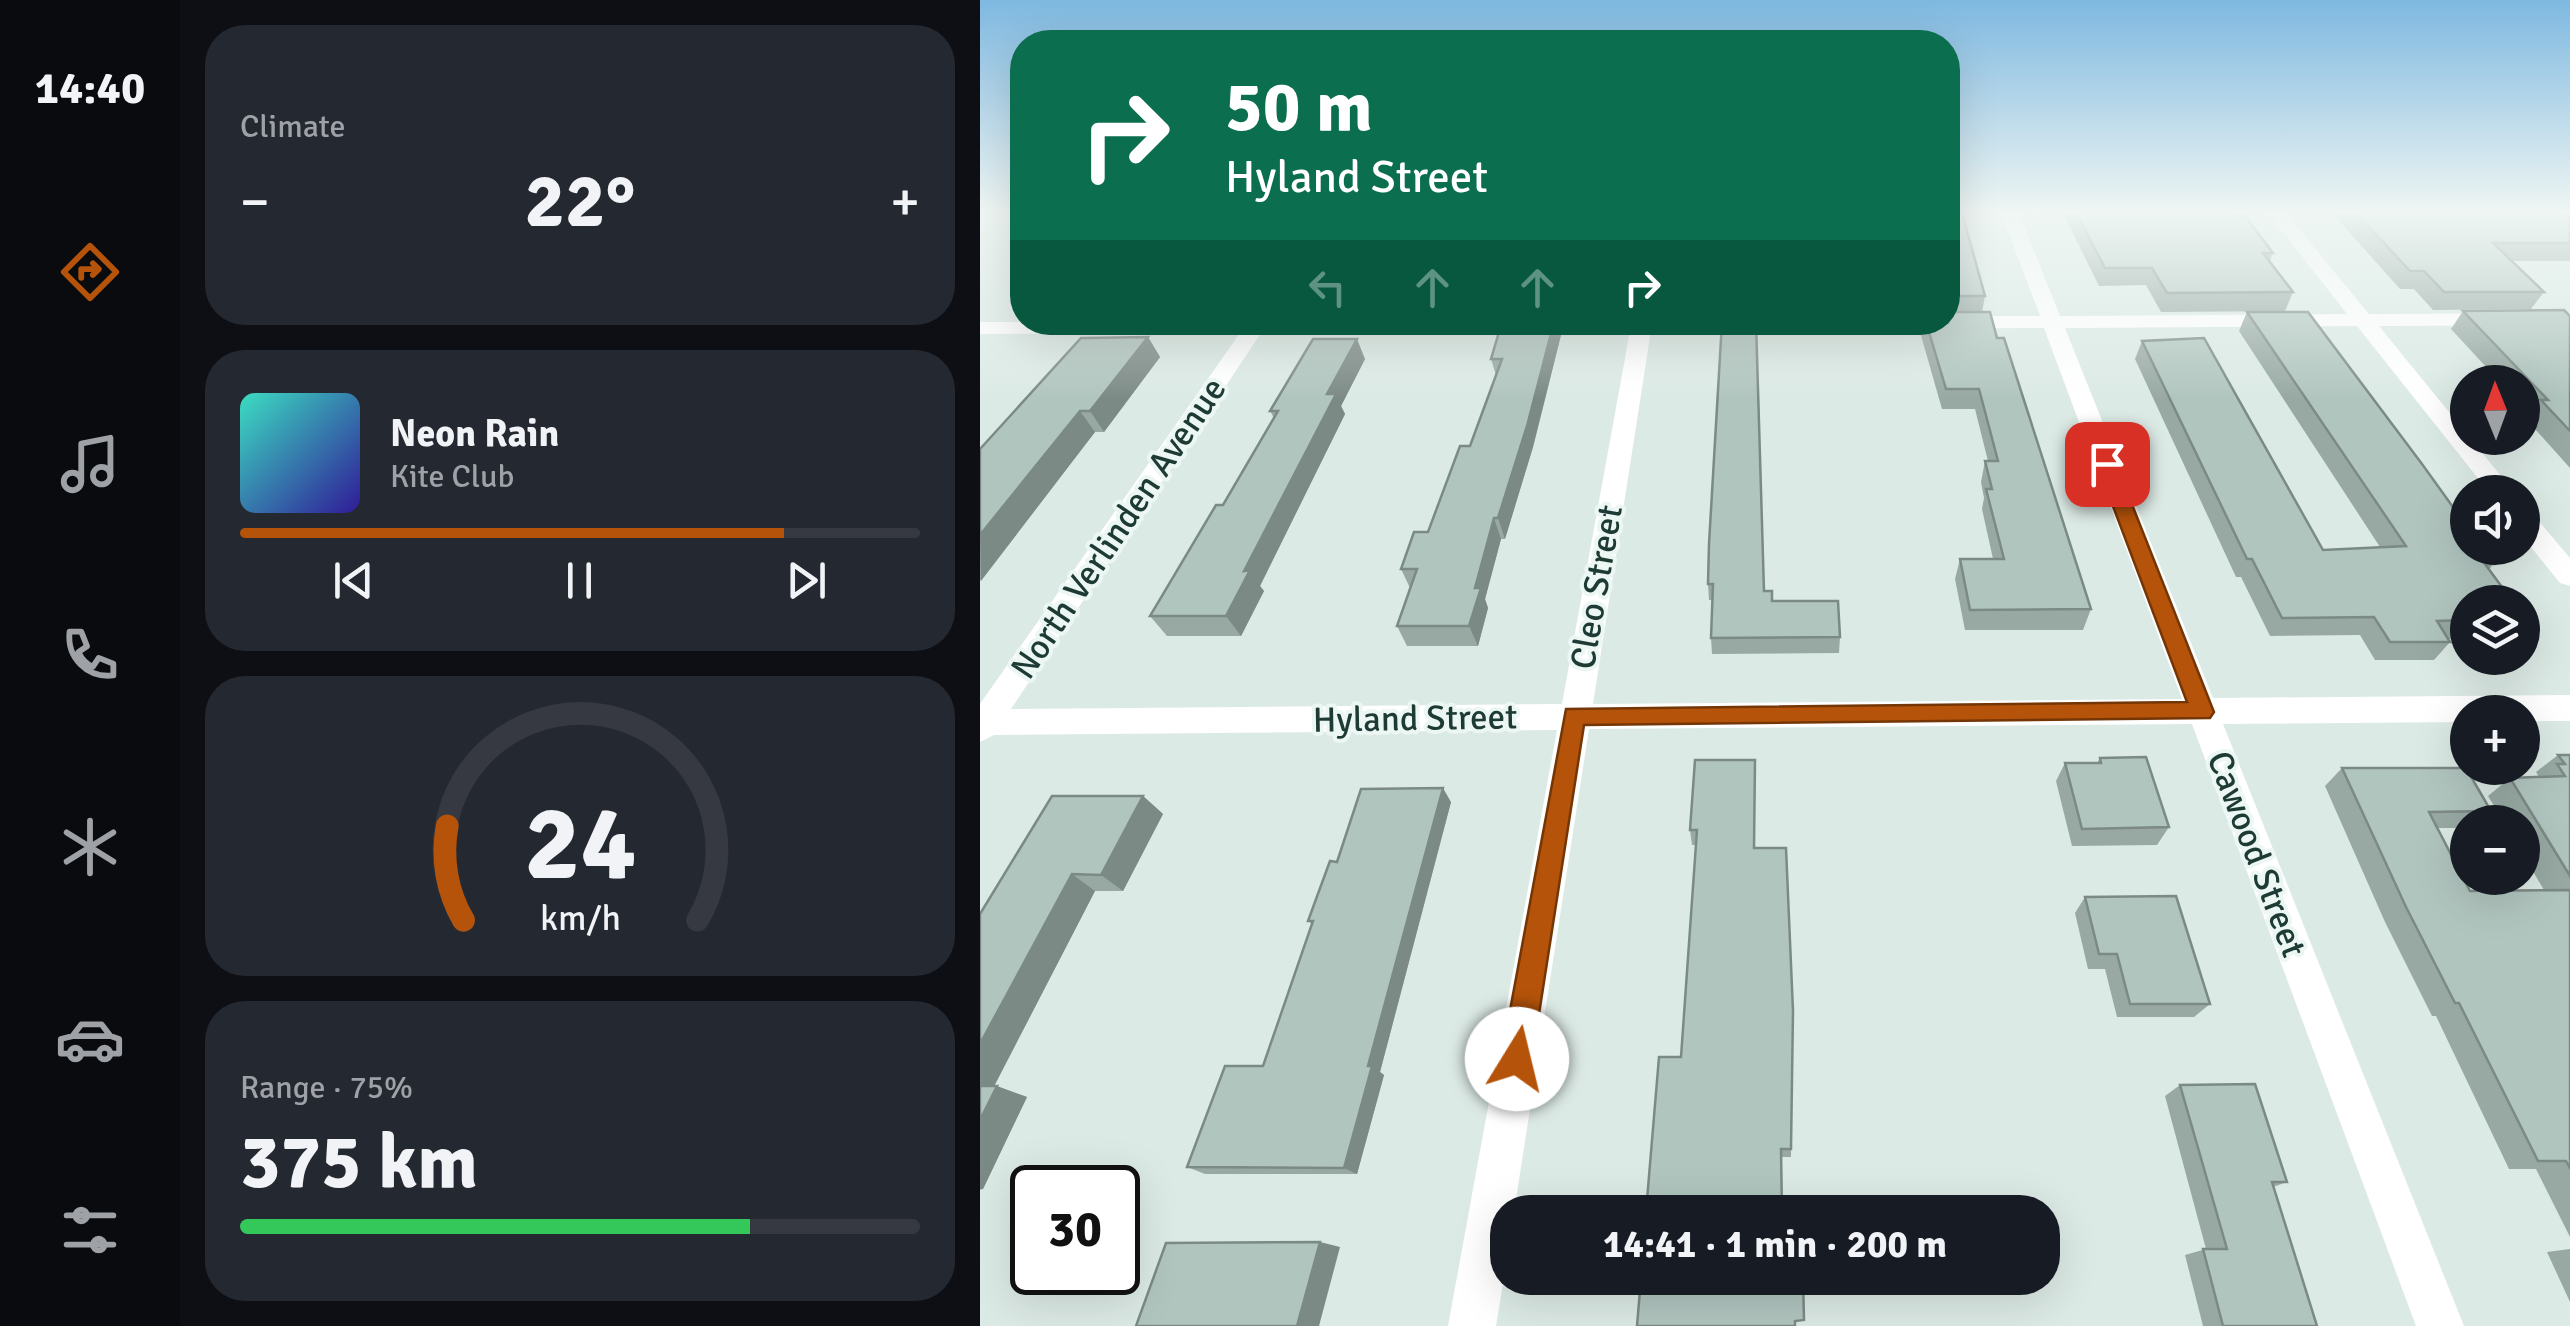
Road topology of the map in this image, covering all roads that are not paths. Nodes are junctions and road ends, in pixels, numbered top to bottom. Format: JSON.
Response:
{"nodes":[{"id":1,"x":2034,"y":275,"type":"edge"},
{"id":2,"x":2325,"y":275,"type":"edge"},
{"id":3,"x":2570,"y":319,"type":"edge"},
{"id":4,"x":2362,"y":320,"type":"junction"},
{"id":5,"x":1960,"y":322,"type":"edge"},
{"id":6,"x":2052,"y":322,"type":"junction"},
{"id":7,"x":980,"y":328,"type":"edge"},
{"id":8,"x":1010,"y":328,"type":"edge"},
{"id":9,"x":1249,"y":335,"type":"edge"},
{"id":10,"x":1640,"y":335,"type":"edge"},
{"id":11,"x":2488,"y":475,"type":"edge"},
{"id":12,"x":2540,"y":540,"type":"edge"},
{"id":13,"x":2570,"y":576,"type":"edge"},
{"id":14,"x":2570,"y":708,"type":"edge"},
{"id":15,"x":2202,"y":712,"type":"junction"},
{"id":16,"x":1574,"y":716,"type":"junction"},
{"id":17,"x":982,"y":724,"type":"edge"},
{"id":18,"x":1472,"y":1326,"type":"edge"},
{"id":19,"x":2440,"y":1326,"type":"edge"}],
"edges":[{"from":1,"to":6,"type":"street","name":"Cawood Street"},
{"from":2,"to":4,"type":"street"},
{"from":3,"to":4,"type":"street"},
{"from":4,"to":6,"type":"street"},
{"from":4,"to":11,"type":"street"},
{"from":5,"to":6,"type":"street"},
{"from":6,"to":15,"type":"street","name":"Cawood Street"},
{"from":7,"to":8,"type":"street"},
{"from":9,"to":17,"type":"street","name":"North Verlinden Avenue"},
{"from":10,"to":16,"type":"street","name":"Cleo Street"},
{"from":12,"to":13,"type":"street"},
{"from":14,"to":15,"type":"street","name":"Hyland Street"},
{"from":15,"to":16,"type":"street","name":"Hyland Street"},
{"from":15,"to":19,"type":"street","name":"Cawood Street"},
{"from":16,"to":17,"type":"street","name":"Hyland Street"},
{"from":16,"to":18,"type":"street","name":"Cleo Street"}]}
